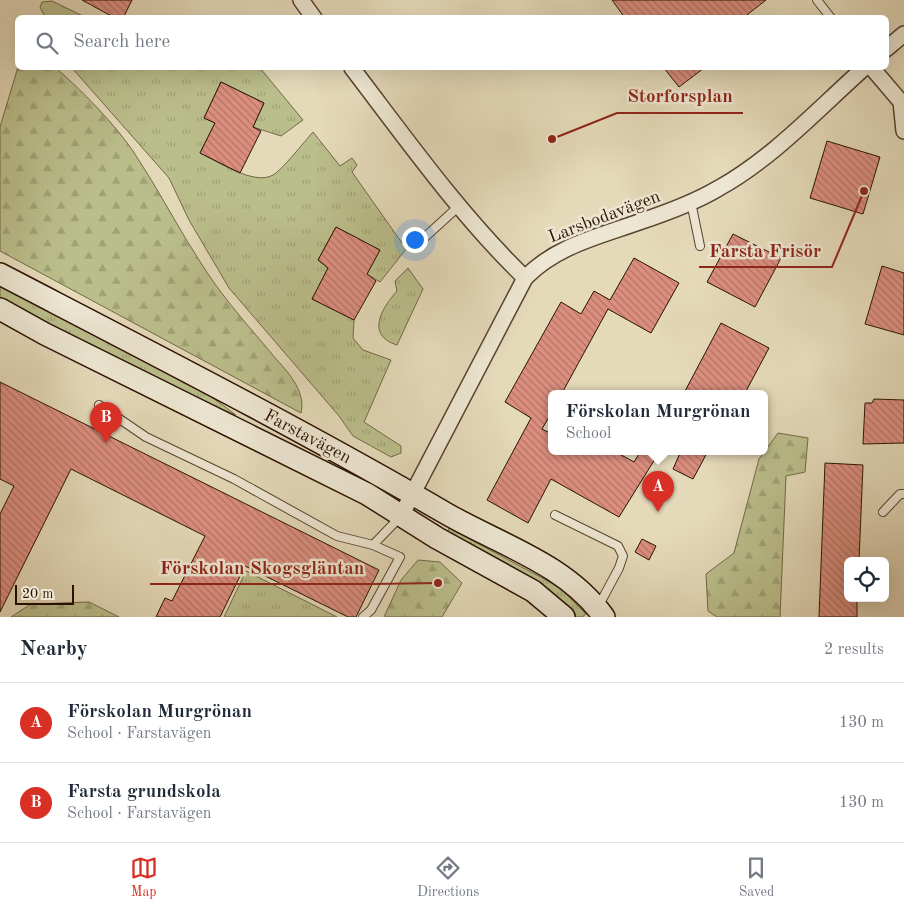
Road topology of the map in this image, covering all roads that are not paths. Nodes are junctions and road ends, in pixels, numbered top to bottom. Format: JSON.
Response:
{"nodes":[{"id":1,"x":301,"y":0,"type":"edge"},
{"id":2,"x":817,"y":0,"type":"edge"},
{"id":3,"x":312,"y":15,"type":"edge"},
{"id":4,"x":829,"y":15,"type":"edge"},
{"id":5,"x":904,"y":34,"type":"edge"},
{"id":6,"x":889,"y":46,"type":"edge"},
{"id":7,"x":354,"y":70,"type":"edge"},
{"id":8,"x":862,"y":70,"type":"edge"},
{"id":9,"x":874,"y":70,"type":"edge"},
{"id":10,"x":904,"y":131,"type":"edge"},
{"id":11,"x":691,"y":202,"type":"junction"},
{"id":12,"x":458,"y":206,"type":"junction"},
{"id":13,"x":424,"y":238,"type":"dead end"},
{"id":14,"x":700,"y":246,"type":"dead end"},
{"id":15,"x":0,"y":274,"type":"edge"},
{"id":16,"x":525,"y":278,"type":"junction"},
{"id":17,"x":0,"y":309,"type":"edge"},
{"id":18,"x":100,"y":405,"type":"dead end"},
{"id":19,"x":413,"y":494,"type":"junction"},
{"id":20,"x":904,"y":494,"type":"edge"},
{"id":21,"x":883,"y":512,"type":"dead end"},
{"id":22,"x":556,"y":515,"type":"dead end"},
{"id":23,"x":401,"y":516,"type":"junction"},
{"id":24,"x":373,"y":545,"type":"junction"},
{"id":25,"x":597,"y":614,"type":"edge"},
{"id":26,"x":362,"y":617,"type":"edge"},
{"id":27,"x":564,"y":617,"type":"edge"}],
"edges":[{"from":1,"to":3,"type":"street"},
{"from":2,"to":4,"type":"lane"},
{"from":5,"to":6,"type":"street"},
{"from":7,"to":12,"type":"street"},
{"from":8,"to":11,"type":"street","name":"Larsbodavägen"},
{"from":9,"to":10,"type":"street"},
{"from":11,"to":14,"type":"lane"},
{"from":11,"to":16,"type":"street","name":"Larsbodavägen"},
{"from":12,"to":13,"type":"lane"},
{"from":12,"to":16,"type":"street"},
{"from":15,"to":19,"type":"street","name":"Farstavägen"},
{"from":16,"to":19,"type":"street","name":"Larsbodavägen"},
{"from":17,"to":23,"type":"street","name":"Farstavägen"},
{"from":18,"to":24,"type":"lane"},
{"from":19,"to":23,"type":"street","name":"Larsbodavägen"},
{"from":19,"to":25,"type":"street","name":"Farstavägen"},
{"from":20,"to":21,"type":"lane"},
{"from":22,"to":25,"type":"lane"},
{"from":23,"to":24,"type":"lane"},
{"from":23,"to":27,"type":"street","name":"Farstavägen"},
{"from":24,"to":26,"type":"lane"}]}
